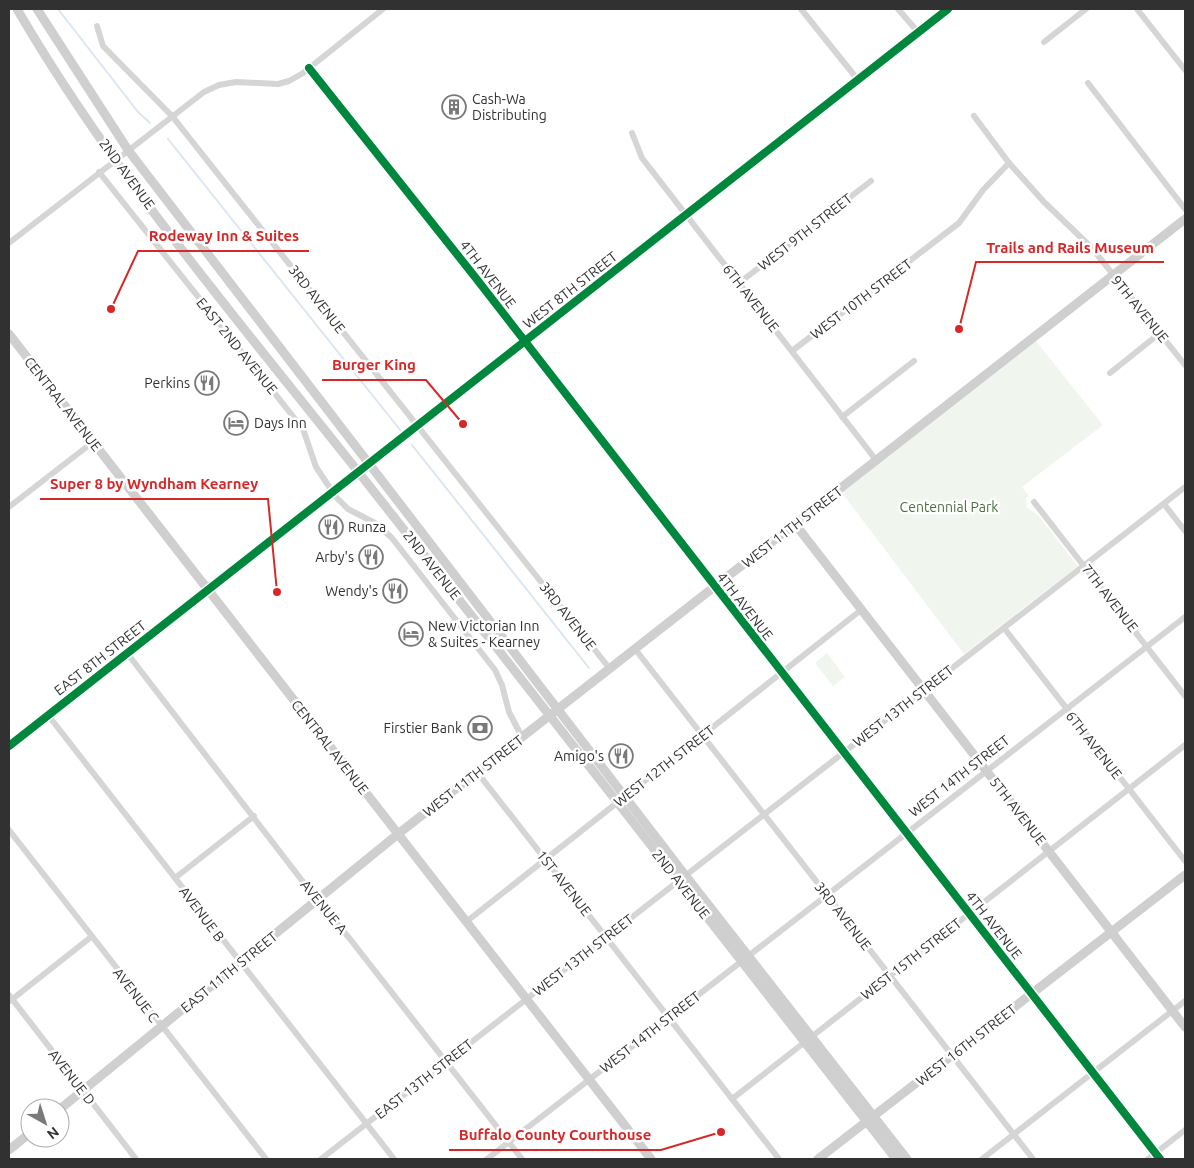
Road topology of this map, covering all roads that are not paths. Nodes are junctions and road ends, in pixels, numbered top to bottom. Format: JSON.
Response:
{"nodes":[{"id":1,"x":37,"y":9,"type":"edge"},
{"id":2,"x":383,"y":9,"type":"edge"},
{"id":3,"x":801,"y":9,"type":"edge"},
{"id":4,"x":898,"y":9,"type":"edge"},
{"id":5,"x":948,"y":9,"type":"edge"},
{"id":6,"x":1086,"y":9,"type":"edge"},
{"id":7,"x":1137,"y":9,"type":"edge"},
{"id":8,"x":18,"y":11,"type":"edge"},
{"id":9,"x":97,"y":26,"type":"dead end"},
{"id":10,"x":918,"y":32,"type":"junction"},
{"id":11,"x":1044,"y":42,"type":"dead end"},
{"id":12,"x":309,"y":68,"type":"junction"},
{"id":13,"x":1185,"y":70,"type":"edge"},
{"id":14,"x":858,"y":80,"type":"junction"},
{"id":15,"x":1088,"y":83,"type":"dead end"},
{"id":16,"x":172,"y":116,"type":"junction"},
{"id":17,"x":974,"y":116,"type":"dead end"},
{"id":18,"x":632,"y":132,"type":"dead end"},
{"id":19,"x":128,"y":150,"type":"junction"},
{"id":20,"x":116,"y":159,"type":"junction"},
{"id":21,"x":1009,"y":163,"type":"junction"},
{"id":22,"x":99,"y":172,"type":"junction"},
{"id":23,"x":871,"y":181,"type":"dead end"},
{"id":24,"x":1185,"y":209,"type":"edge"},
{"id":25,"x":686,"y":215,"type":"junction"},
{"id":26,"x":1185,"y":219,"type":"edge"},
{"id":27,"x":9,"y":243,"type":"edge"},
{"id":28,"x":1113,"y":275,"type":"junction"},
{"id":29,"x":739,"y":283,"type":"junction"},
{"id":30,"x":9,"y":334,"type":"edge"},
{"id":31,"x":1160,"y":334,"type":"junction"},
{"id":32,"x":524,"y":342,"type":"junction"},
{"id":33,"x":792,"y":351,"type":"junction"},
{"id":34,"x":914,"y":361,"type":"dead end"},
{"id":35,"x":1185,"y":365,"type":"edge"},
{"id":36,"x":1110,"y":373,"type":"dead end"},
{"id":37,"x":842,"y":417,"type":"junction"},
{"id":38,"x":417,"y":426,"type":"junction"},
{"id":39,"x":92,"y":442,"type":"junction"},
{"id":40,"x":876,"y":460,"type":"junction"},
{"id":41,"x":369,"y":463,"type":"junction"},
{"id":42,"x":358,"y":472,"type":"junction"},
{"id":43,"x":1185,"y":487,"type":"edge"},
{"id":44,"x":332,"y":492,"type":"junction"},
{"id":45,"x":1034,"y":502,"type":"dead end"},
{"id":46,"x":1164,"y":504,"type":"junction"},
{"id":47,"x":9,"y":507,"type":"edge"},
{"id":48,"x":795,"y":524,"type":"junction"},
{"id":49,"x":1185,"y":531,"type":"edge"},
{"id":50,"x":1084,"y":566,"type":"junction"},
{"id":51,"x":715,"y":587,"type":"junction"},
{"id":52,"x":208,"y":590,"type":"junction"},
{"id":53,"x":862,"y":610,"type":"junction"},
{"id":54,"x":1185,"y":617,"type":"edge"},
{"id":55,"x":1004,"y":628,"type":"junction"},
{"id":56,"x":1148,"y":646,"type":"junction"},
{"id":57,"x":635,"y":649,"type":"junction"},
{"id":58,"x":127,"y":653,"type":"junction"},
{"id":59,"x":610,"y":669,"type":"junction"},
{"id":60,"x":782,"y":673,"type":"junction"},
{"id":61,"x":924,"y":690,"type":"junction"},
{"id":62,"x":1185,"y":696,"type":"edge"},
{"id":63,"x":558,"y":709,"type":"junction"},
{"id":64,"x":1066,"y":709,"type":"junction"},
{"id":65,"x":48,"y":715,"type":"junction"},
{"id":66,"x":550,"y":715,"type":"junction"},
{"id":67,"x":703,"y":735,"type":"junction"},
{"id":68,"x":522,"y":737,"type":"junction"},
{"id":69,"x":1185,"y":745,"type":"edge"},
{"id":70,"x":9,"y":746,"type":"edge"},
{"id":71,"x":844,"y":752,"type":"junction"},
{"id":72,"x":986,"y":771,"type":"junction"},
{"id":73,"x":477,"y":772,"type":"junction"},
{"id":74,"x":1129,"y":789,"type":"junction"},
{"id":75,"x":622,"y":799,"type":"junction"},
{"id":76,"x":764,"y":814,"type":"junction"},
{"id":77,"x":254,"y":816,"type":"junction"},
{"id":78,"x":9,"y":830,"type":"edge"},
{"id":79,"x":906,"y":833,"type":"junction"},
{"id":80,"x":398,"y":834,"type":"junction"},
{"id":81,"x":1049,"y":851,"type":"junction"},
{"id":82,"x":545,"y":860,"type":"junction"},
{"id":83,"x":1185,"y":861,"type":"edge"},
{"id":84,"x":1185,"y":875,"type":"edge"},
{"id":85,"x":174,"y":878,"type":"junction"},
{"id":86,"x":682,"y":878,"type":"junction"},
{"id":87,"x":827,"y":895,"type":"junction"},
{"id":88,"x":317,"y":900,"type":"junction"},
{"id":89,"x":969,"y":914,"type":"junction"},
{"id":90,"x":466,"y":922,"type":"junction"},
{"id":91,"x":1112,"y":932,"type":"junction"},
{"id":92,"x":606,"y":937,"type":"junction"},
{"id":93,"x":91,"y":938,"type":"junction"},
{"id":94,"x":745,"y":958,"type":"junction"},
{"id":95,"x":240,"y":964,"type":"junction"},
{"id":96,"x":890,"y":976,"type":"junction"},
{"id":97,"x":1032,"y":994,"type":"junction"},
{"id":98,"x":10,"y":999,"type":"edge"},
{"id":99,"x":526,"y":999,"type":"junction"},
{"id":100,"x":1185,"y":1000,"type":"edge"},
{"id":101,"x":1172,"y":1011,"type":"junction"},
{"id":102,"x":669,"y":1018,"type":"junction"},
{"id":103,"x":161,"y":1027,"type":"junction"},
{"id":104,"x":1185,"y":1027,"type":"edge"},
{"id":105,"x":808,"y":1040,"type":"junction"},
{"id":106,"x":952,"y":1056,"type":"junction"},
{"id":107,"x":446,"y":1062,"type":"junction"},
{"id":108,"x":1093,"y":1072,"type":"junction"},
{"id":109,"x":589,"y":1080,"type":"junction"},
{"id":110,"x":82,"y":1091,"type":"junction"},
{"id":111,"x":732,"y":1099,"type":"junction"},
{"id":112,"x":70,"y":1101,"type":"edge"},
{"id":113,"x":870,"y":1119,"type":"junction"},
{"id":114,"x":366,"y":1124,"type":"junction"},
{"id":115,"x":1185,"y":1130,"type":"edge"},
{"id":116,"x":1014,"y":1134,"type":"junction"},
{"id":117,"x":20,"y":1141,"type":"edge"},
{"id":118,"x":509,"y":1142,"type":"junction"},
{"id":119,"x":9,"y":1150,"type":"edge"},
{"id":120,"x":1156,"y":1153,"type":"junction"},
{"id":121,"x":136,"y":1159,"type":"edge"},
{"id":122,"x":266,"y":1159,"type":"edge"},
{"id":123,"x":321,"y":1159,"type":"edge"},
{"id":124,"x":394,"y":1159,"type":"edge"},
{"id":125,"x":487,"y":1159,"type":"edge"},
{"id":126,"x":522,"y":1159,"type":"edge"},
{"id":127,"x":651,"y":1159,"type":"edge"},
{"id":128,"x":779,"y":1159,"type":"edge"},
{"id":129,"x":818,"y":1159,"type":"edge"},
{"id":130,"x":896,"y":1159,"type":"edge"},
{"id":131,"x":907,"y":1159,"type":"edge"},
{"id":132,"x":982,"y":1159,"type":"edge"},
{"id":133,"x":1033,"y":1159,"type":"edge"},
{"id":134,"x":1148,"y":1159,"type":"edge"},
{"id":135,"x":1160,"y":1159,"type":"edge"}],
"edges":[{"from":1,"to":19,"type":"main road","name":"2ND AVENUE"},
{"from":2,"to":12,"type":"street"},
{"from":3,"to":14,"type":"street"},
{"from":4,"to":10,"type":"street"},
{"from":5,"to":10,"type":"main road","name":"WEST 8TH STREET"},
{"from":6,"to":11,"type":"street"},
{"from":7,"to":13,"type":"street"},
{"from":8,"to":20,"type":"main road","name":"2ND AVENUE"},
{"from":9,"to":16,"type":"street","name":"3RD AVENUE"},
{"from":10,"to":14,"type":"main road","name":"WEST 8TH STREET"},
{"from":12,"to":16,"type":"street"},
{"from":12,"to":32,"type":"street","name":"4TH AVENUE"},
{"from":14,"to":25,"type":"main road","name":"WEST 8TH STREET"},
{"from":15,"to":24,"type":"street"},
{"from":16,"to":19,"type":"street"},
{"from":16,"to":38,"type":"street","name":"3RD AVENUE"},
{"from":17,"to":21,"type":"street","name":"9TH AVENUE"},
{"from":18,"to":25,"type":"street","name":"6TH AVENUE"},
{"from":19,"to":20,"type":"street"},
{"from":19,"to":41,"type":"main road","name":"2ND AVENUE"},
{"from":20,"to":22,"type":"street"},
{"from":20,"to":42,"type":"main road","name":"2ND AVENUE"},
{"from":21,"to":28,"type":"street","name":"9TH AVENUE"},
{"from":21,"to":33,"type":"street","name":"WEST 10TH STREET"},
{"from":22,"to":27,"type":"street"},
{"from":22,"to":44,"type":"street","name":"EAST 2ND AVENUE"},
{"from":23,"to":29,"type":"street","name":"WEST 9TH STREET"},
{"from":25,"to":29,"type":"street","name":"6TH AVENUE"},
{"from":25,"to":32,"type":"main road","name":"WEST 8TH STREET"},
{"from":26,"to":28,"type":"main road","name":"WEST 11TH STREET"},
{"from":28,"to":31,"type":"street","name":"9TH AVENUE"},
{"from":28,"to":40,"type":"main road","name":"WEST 11TH STREET"},
{"from":29,"to":33,"type":"street","name":"6TH AVENUE"},
{"from":30,"to":39,"type":"main road","name":"CENTRAL AVENUE"},
{"from":31,"to":35,"type":"street","name":"9TH AVENUE"},
{"from":31,"to":36,"type":"street"},
{"from":32,"to":38,"type":"main road","name":"WEST 8TH STREET"},
{"from":32,"to":51,"type":"street","name":"4TH AVENUE"},
{"from":33,"to":37,"type":"street","name":"6TH AVENUE"},
{"from":34,"to":37,"type":"street"},
{"from":37,"to":40,"type":"street","name":"6TH AVENUE"},
{"from":38,"to":41,"type":"main road","name":"WEST 8TH STREET"},
{"from":38,"to":59,"type":"street","name":"3RD AVENUE"},
{"from":39,"to":47,"type":"street"},
{"from":39,"to":52,"type":"main road","name":"CENTRAL AVENUE"},
{"from":40,"to":48,"type":"main road","name":"WEST 11TH STREET"},
{"from":41,"to":42,"type":"main road","name":"WEST 8TH STREET"},
{"from":41,"to":63,"type":"main road","name":"2ND AVENUE"},
{"from":42,"to":44,"type":"street","name":"WEST 8TH STREET"},
{"from":42,"to":66,"type":"main road","name":"2ND AVENUE"},
{"from":43,"to":46,"type":"street","name":"WEST 13TH STREET"},
{"from":44,"to":52,"type":"street","name":"WEST 8TH STREET"},
{"from":44,"to":68,"type":"street","name":"EAST 2ND AVENUE"},
{"from":45,"to":50,"type":"street","name":"7TH AVENUE"},
{"from":46,"to":49,"type":"street"},
{"from":46,"to":50,"type":"street","name":"WEST 13TH STREET"},
{"from":48,"to":51,"type":"main road","name":"WEST 11TH STREET"},
{"from":48,"to":53,"type":"main road","name":"5TH AVENUE"},
{"from":50,"to":55,"type":"street","name":"WEST 13TH STREET"},
{"from":50,"to":56,"type":"street","name":"7TH AVENUE"},
{"from":51,"to":57,"type":"main road","name":"WEST 11TH STREET"},
{"from":51,"to":60,"type":"street","name":"4TH AVENUE"},
{"from":52,"to":58,"type":"street","name":"EAST 8TH STREET"},
{"from":52,"to":80,"type":"main road","name":"CENTRAL AVENUE"},
{"from":53,"to":60,"type":"street","name":"WEST 12TH STREET"},
{"from":53,"to":61,"type":"main road","name":"5TH AVENUE"},
{"from":54,"to":56,"type":"street","name":"WEST 14TH STREET"},
{"from":55,"to":61,"type":"street","name":"WEST 13TH STREET"},
{"from":55,"to":64,"type":"street","name":"6TH AVENUE"},
{"from":56,"to":62,"type":"street","name":"7TH AVENUE"},
{"from":56,"to":64,"type":"street","name":"WEST 14TH STREET"},
{"from":57,"to":59,"type":"main road","name":"WEST 11TH STREET"},
{"from":57,"to":67,"type":"street","name":"3RD AVENUE"},
{"from":58,"to":65,"type":"street","name":"EAST 8TH STREET"},
{"from":58,"to":77,"type":"street","name":"AVENUE A"},
{"from":59,"to":63,"type":"main road","name":"WEST 11TH STREET"},
{"from":60,"to":67,"type":"street","name":"WEST 12TH STREET"},
{"from":60,"to":71,"type":"street","name":"4TH AVENUE"},
{"from":61,"to":71,"type":"street","name":"WEST 13TH STREET"},
{"from":61,"to":72,"type":"main road","name":"5TH AVENUE"},
{"from":63,"to":66,"type":"main road","name":"WEST 11TH STREET"},
{"from":63,"to":75,"type":"main road","name":"2ND AVENUE"},
{"from":64,"to":72,"type":"street","name":"WEST 14TH STREET"},
{"from":64,"to":74,"type":"street","name":"6TH AVENUE"},
{"from":65,"to":70,"type":"street","name":"EAST 8TH STREET"},
{"from":65,"to":85,"type":"street","name":"AVENUE B"},
{"from":66,"to":68,"type":"main road","name":"WEST 11TH STREET"},
{"from":66,"to":75,"type":"main road","name":"2ND AVENUE"},
{"from":67,"to":75,"type":"street","name":"WEST 12TH STREET"},
{"from":67,"to":76,"type":"street","name":"3RD AVENUE"},
{"from":68,"to":73,"type":"main road","name":"WEST 11TH STREET"},
{"from":69,"to":74,"type":"street","name":"WEST 15TH STREET"},
{"from":71,"to":76,"type":"street","name":"WEST 13TH STREET"},
{"from":71,"to":79,"type":"street","name":"4TH AVENUE"},
{"from":72,"to":79,"type":"street","name":"WEST 14TH STREET"},
{"from":72,"to":81,"type":"main road","name":"5TH AVENUE"},
{"from":73,"to":80,"type":"main road","name":"WEST 11TH STREET"},
{"from":73,"to":82,"type":"street","name":"1ST AVENUE"},
{"from":74,"to":81,"type":"street","name":"WEST 15TH STREET"},
{"from":74,"to":83,"type":"street","name":"6TH AVENUE"},
{"from":75,"to":82,"type":"street","name":"WEST 12TH STREET"},
{"from":75,"to":86,"type":"main road","name":"2ND AVENUE"},
{"from":76,"to":86,"type":"street","name":"WEST 13TH STREET"},
{"from":76,"to":87,"type":"street","name":"3RD AVENUE"},
{"from":77,"to":85,"type":"street"},
{"from":77,"to":88,"type":"street","name":"AVENUE A"},
{"from":78,"to":93,"type":"street","name":"AVENUE C"},
{"from":79,"to":87,"type":"street","name":"WEST 14TH STREET"},
{"from":79,"to":89,"type":"street","name":"4TH AVENUE"},
{"from":80,"to":88,"type":"main road","name":"EAST 11TH STREET"},
{"from":80,"to":90,"type":"main road","name":"CENTRAL AVENUE"},
{"from":81,"to":89,"type":"street","name":"WEST 15TH STREET"},
{"from":81,"to":91,"type":"main road","name":"5TH AVENUE"},
{"from":82,"to":90,"type":"street","name":"WEST 12TH STREET"},
{"from":82,"to":92,"type":"street","name":"1ST AVENUE"},
{"from":84,"to":91,"type":"main road","name":"WEST 16TH STREET"},
{"from":85,"to":95,"type":"street","name":"AVENUE B"},
{"from":86,"to":92,"type":"street","name":"WEST 13TH STREET"},
{"from":86,"to":94,"type":"main road","name":"2ND AVENUE"},
{"from":87,"to":94,"type":"street","name":"WEST 14TH STREET"},
{"from":87,"to":96,"type":"street","name":"3RD AVENUE"},
{"from":88,"to":95,"type":"main road","name":"EAST 11TH STREET"},
{"from":88,"to":107,"type":"street","name":"AVENUE A"},
{"from":89,"to":96,"type":"street","name":"WEST 15TH STREET"},
{"from":89,"to":97,"type":"street","name":"4TH AVENUE"},
{"from":90,"to":99,"type":"main road","name":"CENTRAL AVENUE"},
{"from":91,"to":97,"type":"main road","name":"WEST 16TH STREET"},
{"from":91,"to":101,"type":"main road","name":"5TH AVENUE"},
{"from":92,"to":99,"type":"street","name":"WEST 13TH STREET"},
{"from":92,"to":102,"type":"street","name":"1ST AVENUE"},
{"from":93,"to":98,"type":"street"},
{"from":93,"to":103,"type":"street","name":"AVENUE C"},
{"from":94,"to":102,"type":"street","name":"WEST 14TH STREET"},
{"from":94,"to":105,"type":"main road","name":"2ND AVENUE"},
{"from":95,"to":103,"type":"main road","name":"EAST 11TH STREET"},
{"from":95,"to":114,"type":"street","name":"AVENUE B"},
{"from":96,"to":105,"type":"street","name":"WEST 15TH STREET"},
{"from":96,"to":106,"type":"street","name":"3RD AVENUE"},
{"from":97,"to":106,"type":"main road","name":"WEST 16TH STREET"},
{"from":97,"to":108,"type":"street","name":"4TH AVENUE"},
{"from":98,"to":110,"type":"street","name":"AVENUE D"},
{"from":99,"to":107,"type":"street","name":"EAST 13TH STREET"},
{"from":99,"to":109,"type":"main road","name":"CENTRAL AVENUE"},
{"from":100,"to":101,"type":"street"},
{"from":101,"to":104,"type":"main road","name":"5TH AVENUE"},
{"from":101,"to":108,"type":"street"},
{"from":102,"to":109,"type":"street","name":"WEST 14TH STREET"},
{"from":102,"to":111,"type":"street","name":"1ST AVENUE"},
{"from":103,"to":110,"type":"main road","name":"EAST 11TH STREET"},
{"from":103,"to":122,"type":"street","name":"AVENUE C"},
{"from":105,"to":111,"type":"street","name":"WEST 15TH STREET"},
{"from":105,"to":113,"type":"main road","name":"2ND AVENUE"},
{"from":106,"to":113,"type":"main road","name":"WEST 16TH STREET"},
{"from":106,"to":116,"type":"street","name":"3RD AVENUE"},
{"from":107,"to":114,"type":"street","name":"EAST 13TH STREET"},
{"from":107,"to":118,"type":"street","name":"AVENUE A"},
{"from":108,"to":116,"type":"street"},
{"from":108,"to":120,"type":"street","name":"4TH AVENUE"},
{"from":109,"to":118,"type":"street","name":"WEST 14TH STREET"},
{"from":109,"to":127,"type":"main road","name":"CENTRAL AVENUE"},
{"from":110,"to":112,"type":"main road","name":"EAST 11TH STREET"},
{"from":110,"to":121,"type":"street","name":"AVENUE D"},
{"from":111,"to":128,"type":"street","name":"1ST AVENUE"},
{"from":113,"to":129,"type":"main road","name":"WEST 16TH STREET"},
{"from":113,"to":130,"type":"main road","name":"2ND AVENUE"},
{"from":113,"to":131,"type":"main road","name":"2ND AVENUE"},
{"from":114,"to":123,"type":"street","name":"EAST 13TH STREET"},
{"from":114,"to":124,"type":"street","name":"AVENUE B"},
{"from":115,"to":120,"type":"street"},
{"from":116,"to":132,"type":"street"},
{"from":116,"to":133,"type":"street","name":"3RD AVENUE"},
{"from":117,"to":119,"type":"main road"},
{"from":118,"to":125,"type":"street","name":"WEST 14TH STREET"},
{"from":118,"to":126,"type":"street","name":"AVENUE A"},
{"from":120,"to":134,"type":"street"},
{"from":120,"to":135,"type":"street","name":"4TH AVENUE"}]}
